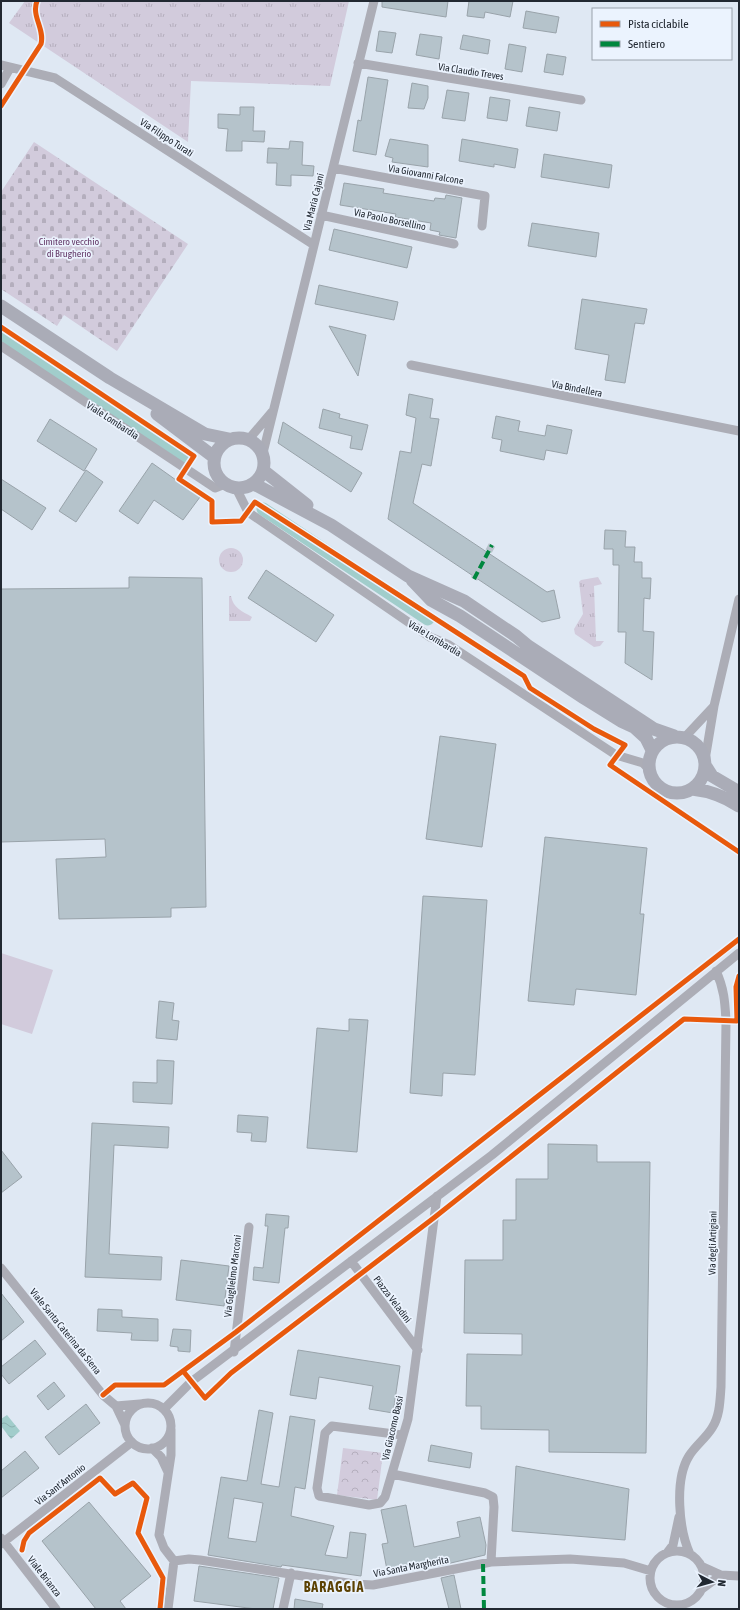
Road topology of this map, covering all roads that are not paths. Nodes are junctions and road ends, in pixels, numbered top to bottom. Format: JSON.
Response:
{"nodes":[{"id":1,"x":374,"y":1,"type":"edge"},
{"id":2,"x":358,"y":64,"type":"junction"},
{"id":3,"x":6,"y":66,"type":"edge"},
{"id":4,"x":1,"y":84,"type":"edge"},
{"id":5,"x":581,"y":100,"type":"dead end"},
{"id":6,"x":333,"y":168,"type":"junction"},
{"id":7,"x":321,"y":215,"type":"junction"},
{"id":8,"x":482,"y":226,"type":"dead end"},
{"id":9,"x":454,"y":244,"type":"dead end"},
{"id":10,"x":314,"y":245,"type":"junction"},
{"id":11,"x":1,"y":306,"type":"edge"},
{"id":12,"x":1,"y":346,"type":"edge"},
{"id":13,"x":411,"y":365,"type":"dead end"},
{"id":14,"x":110,"y":378,"type":"junction"},
{"id":15,"x":274,"y":409,"type":"junction"},
{"id":16,"x":739,"y":431,"type":"edge"},
{"id":17,"x":249,"y":439,"type":"junction"},
{"id":18,"x":229,"y":440,"type":"junction"},
{"id":19,"x":263,"y":453,"type":"junction"},
{"id":20,"x":214,"y":457,"type":"junction"},
{"id":21,"x":264,"y":471,"type":"junction"},
{"id":22,"x":254,"y":484,"type":"junction"},
{"id":23,"x":230,"y":486,"type":"junction"},
{"id":24,"x":331,"y":525,"type":"junction"},
{"id":25,"x":408,"y":576,"type":"junction"},
{"id":26,"x":739,"y":600,"type":"edge"},
{"id":27,"x":714,"y":706,"type":"junction"},
{"id":28,"x":680,"y":737,"type":"junction"},
{"id":29,"x":652,"y":750,"type":"junction"},
{"id":30,"x":705,"y":763,"type":"junction"},
{"id":31,"x":649,"y":769,"type":"junction"},
{"id":32,"x":692,"y":789,"type":"junction"},
{"id":33,"x":739,"y":792,"type":"edge"},
{"id":34,"x":739,"y":806,"type":"edge"},
{"id":35,"x":739,"y":953,"type":"edge"},
{"id":36,"x":716,"y":971,"type":"junction"},
{"id":37,"x":437,"y":1196,"type":"junction"},
{"id":38,"x":249,"y":1227,"type":"dead end"},
{"id":39,"x":351,"y":1261,"type":"junction"},
{"id":40,"x":1,"y":1268,"type":"edge"},
{"id":41,"x":418,"y":1350,"type":"junction"},
{"id":42,"x":234,"y":1352,"type":"junction"},
{"id":43,"x":141,"y":1404,"type":"junction"},
{"id":44,"x":116,"y":1406,"type":"junction"},
{"id":45,"x":164,"y":1409,"type":"junction"},
{"id":46,"x":125,"y":1425,"type":"junction"},
{"id":47,"x":171,"y":1429,"type":"junction"},
{"id":48,"x":402,"y":1435,"type":"junction"},
{"id":49,"x":132,"y":1442,"type":"junction"},
{"id":50,"x":152,"y":1448,"type":"junction"},
{"id":51,"x":168,"y":1472,"type":"junction"},
{"id":52,"x":392,"y":1474,"type":"junction"},
{"id":53,"x":680,"y":1506,"type":"junction"},
{"id":54,"x":2,"y":1541,"type":"edge"},
{"id":55,"x":667,"y":1553,"type":"junction"},
{"id":56,"x":690,"y":1554,"type":"junction"},
{"id":57,"x":174,"y":1561,"type":"junction"},
{"id":58,"x":490,"y":1562,"type":"junction"},
{"id":59,"x":701,"y":1566,"type":"junction"},
{"id":60,"x":652,"y":1571,"type":"junction"},
{"id":61,"x":291,"y":1573,"type":"junction"},
{"id":62,"x":721,"y":1575,"type":"junction"},
{"id":63,"x":739,"y":1576,"type":"edge"},
{"id":64,"x":702,"y":1589,"type":"junction"},
{"id":65,"x":689,"y":1605,"type":"edge"},
{"id":66,"x":670,"y":1606,"type":"edge"},
{"id":67,"x":56,"y":1609,"type":"edge"},
{"id":68,"x":168,"y":1609,"type":"edge"},
{"id":69,"x":284,"y":1609,"type":"edge"}],
"edges":[{"from":1,"to":2,"type":"street","name":"Via Maria Cajani"},
{"from":2,"to":5,"type":"street","name":"Via Claudio Treves"},
{"from":2,"to":6,"type":"street","name":"Via Maria Cajani"},
{"from":3,"to":4,"type":"street"},
{"from":3,"to":10,"type":"street","name":"Via Filippo Turati"},
{"from":6,"to":7,"type":"street","name":"Via Maria Cajani"},
{"from":6,"to":8,"type":"street","name":"Via Giovanni Falcone"},
{"from":7,"to":9,"type":"street","name":"Via Paolo Borsellino"},
{"from":7,"to":10,"type":"street","name":"Via Maria Cajani"},
{"from":10,"to":15,"type":"street","name":"Via Maria Cajani"},
{"from":11,"to":14,"type":"main road"},
{"from":12,"to":23,"type":"street","name":"Viale Lombardia"},
{"from":13,"to":16,"type":"street","name":"Via Bindellera"},
{"from":14,"to":18,"type":"main road"},
{"from":14,"to":20,"type":"main road"},
{"from":15,"to":17,"type":"street","name":"Via Maria Cajani"},
{"from":15,"to":19,"type":"street","name":"Via Maria Cajani"},
{"from":17,"to":18,"type":"main road"},
{"from":17,"to":19,"type":"main road"},
{"from":18,"to":20,"type":"main road"},
{"from":19,"to":21,"type":"main road"},
{"from":20,"to":23,"type":"main road"},
{"from":21,"to":22,"type":"main road"},
{"from":21,"to":24,"type":"main road"},
{"from":22,"to":23,"type":"main road"},
{"from":22,"to":24,"type":"main road"},
{"from":23,"to":31,"type":"street","name":"Viale Lombardia"},
{"from":24,"to":25,"type":"main road"},
{"from":25,"to":28,"type":"main road"},
{"from":25,"to":29,"type":"main road"},
{"from":26,"to":27,"type":"street"},
{"from":27,"to":28,"type":"street"},
{"from":27,"to":30,"type":"street"},
{"from":28,"to":29,"type":"main road"},
{"from":28,"to":30,"type":"main road"},
{"from":29,"to":31,"type":"main road"},
{"from":30,"to":32,"type":"main road"},
{"from":30,"to":33,"type":"main road"},
{"from":31,"to":32,"type":"main road"},
{"from":32,"to":34,"type":"main road"},
{"from":35,"to":36,"type":"street"},
{"from":36,"to":37,"type":"street"},
{"from":36,"to":53,"type":"street","name":"Via degli Artigiani"},
{"from":37,"to":39,"type":"street"},
{"from":37,"to":41,"type":"street","name":"Via Giacomo Bassi"},
{"from":38,"to":42,"type":"street","name":"Via Guglielmo Marconi"},
{"from":39,"to":41,"type":"street","name":"Piazza Veladini"},
{"from":39,"to":42,"type":"street"},
{"from":40,"to":44,"type":"street","name":"Viale Santa Caterina da Siena"},
{"from":41,"to":48,"type":"street","name":"Via Giacomo Bassi"},
{"from":42,"to":45,"type":"street"},
{"from":43,"to":44,"type":"street"},
{"from":43,"to":45,"type":"street"},
{"from":43,"to":46,"type":"street"},
{"from":44,"to":46,"type":"street","name":"Viale Santa Caterina da Siena"},
{"from":45,"to":47,"type":"street"},
{"from":46,"to":49,"type":"street"},
{"from":47,"to":50,"type":"street"},
{"from":47,"to":51,"type":"street"},
{"from":48,"to":52,"type":"street","name":"Via Giacomo Bassi"},
{"from":48,"to":52,"type":"street"},
{"from":49,"to":50,"type":"street"},
{"from":49,"to":54,"type":"street","name":"Via Sant'Antonio"},
{"from":50,"to":51,"type":"street"},
{"from":51,"to":57,"type":"street"},
{"from":52,"to":58,"type":"street","name":"Via Giacomo Bassi"},
{"from":53,"to":55,"type":"street","name":"Via degli Artigiani"},
{"from":53,"to":56,"type":"street","name":"Via degli Artigiani"},
{"from":54,"to":67,"type":"street","name":"Viale Brianza"},
{"from":55,"to":56,"type":"street"},
{"from":55,"to":60,"type":"street"},
{"from":56,"to":59,"type":"street"},
{"from":57,"to":61,"type":"street","name":"Via Santa Margherita"},
{"from":57,"to":68,"type":"street"},
{"from":58,"to":60,"type":"street","name":"Via Santa Margherita"},
{"from":58,"to":61,"type":"street","name":"Via Santa Margherita"},
{"from":59,"to":62,"type":"street"},
{"from":59,"to":64,"type":"street"},
{"from":60,"to":66,"type":"street"},
{"from":61,"to":69,"type":"street"},
{"from":62,"to":63,"type":"street"},
{"from":62,"to":64,"type":"street"},
{"from":64,"to":65,"type":"street"},
{"from":65,"to":66,"type":"street"}]}
